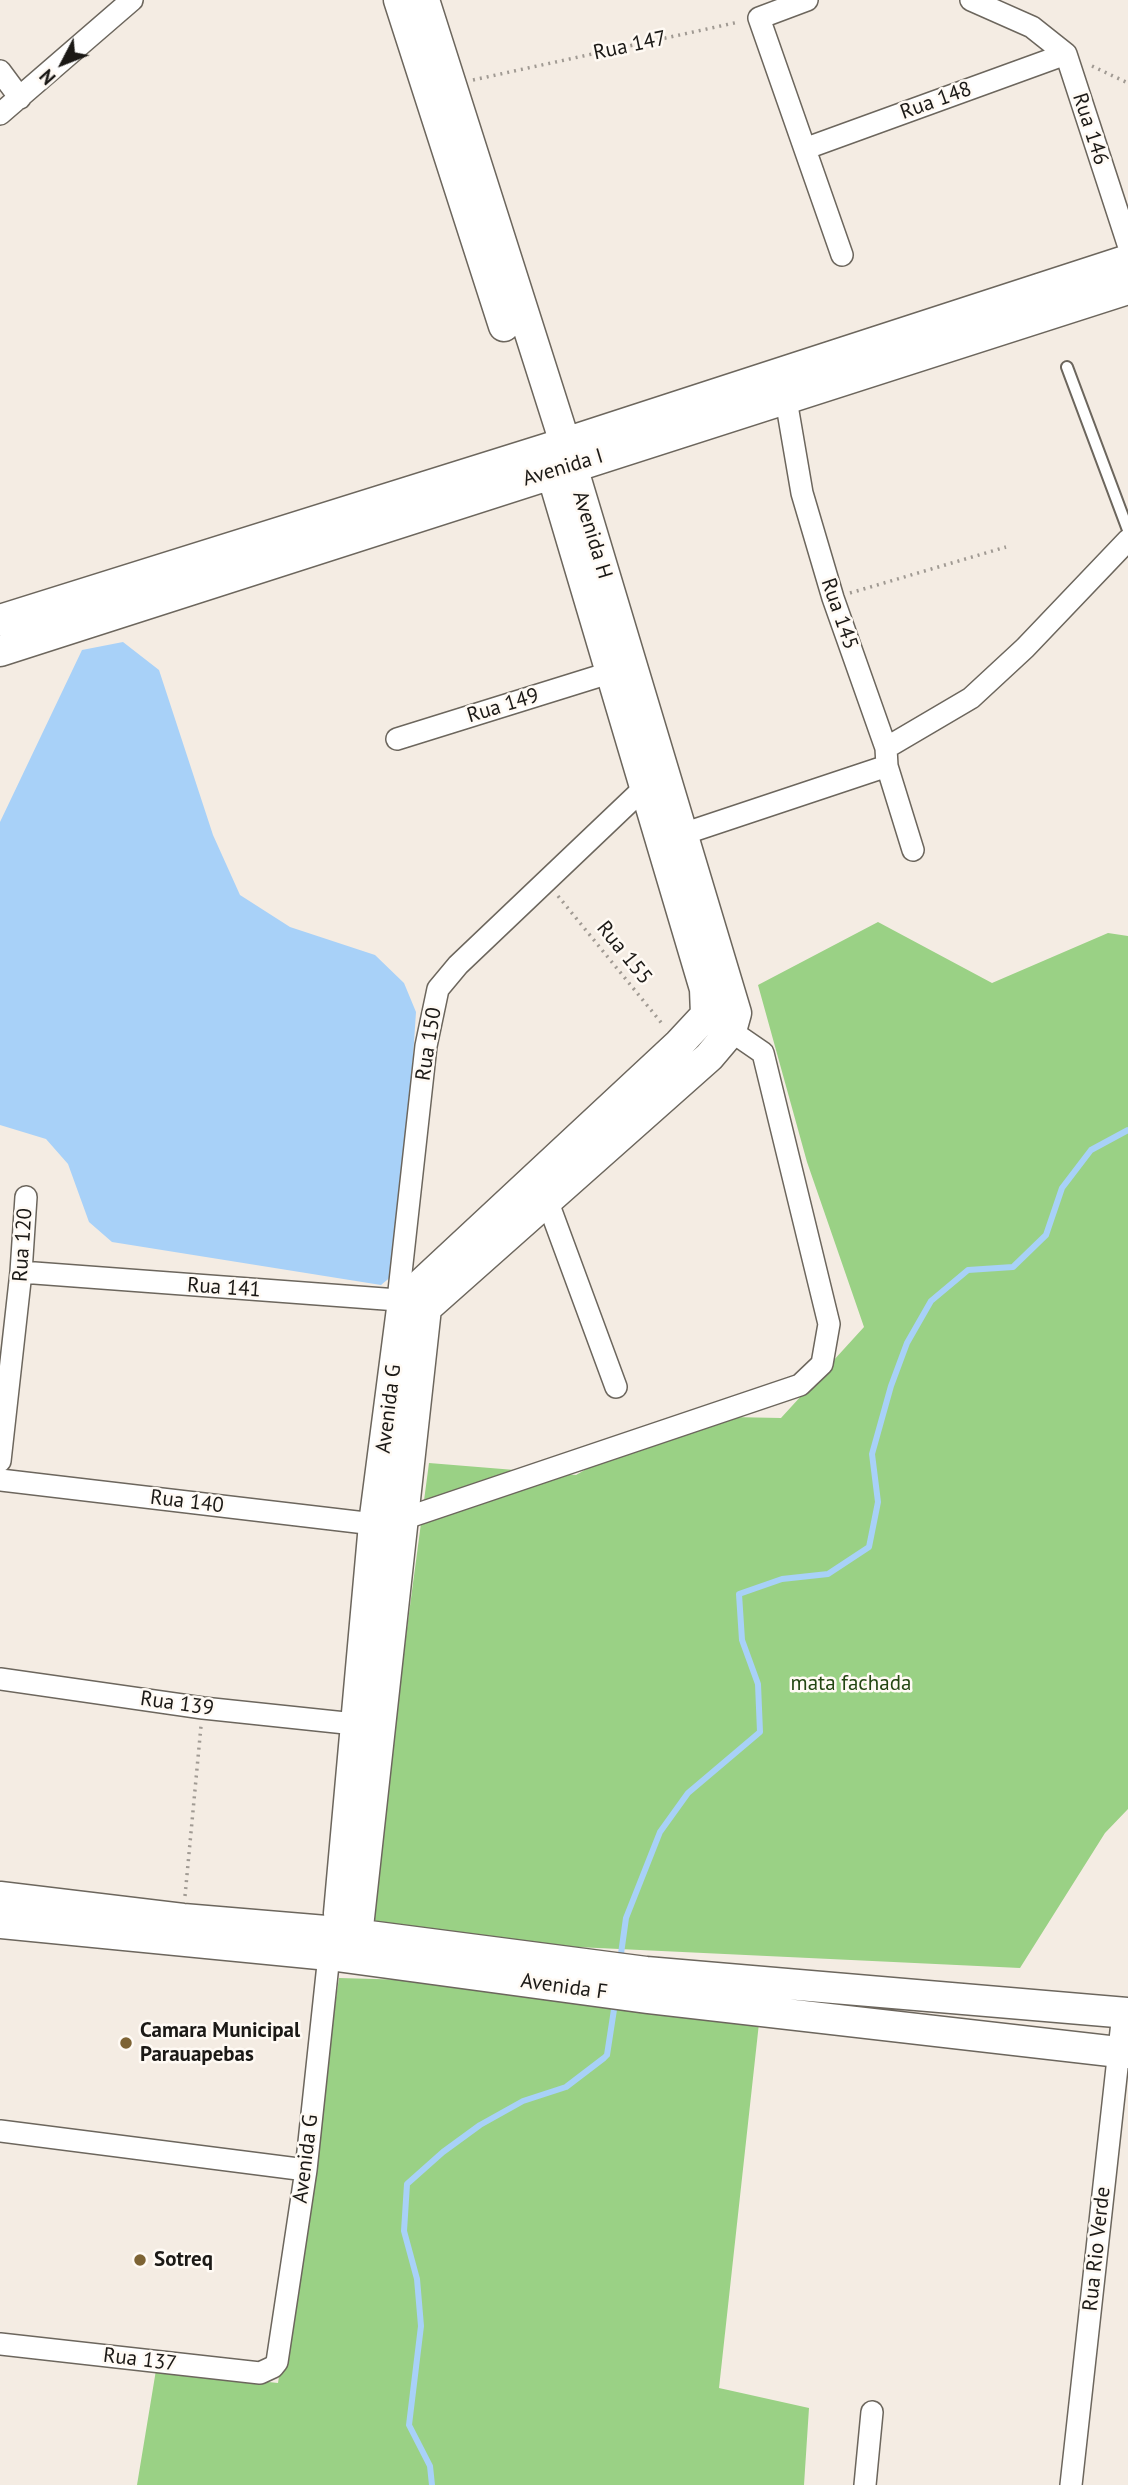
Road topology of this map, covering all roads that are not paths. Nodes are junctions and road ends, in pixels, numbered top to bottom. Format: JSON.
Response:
{"nodes":[{"id":1,"x":132,"y":0,"type":"edge"},
{"id":2,"x":400,"y":0,"type":"edge"},
{"id":3,"x":424,"y":0,"type":"edge"},
{"id":4,"x":807,"y":0,"type":"edge"},
{"id":5,"x":971,"y":0,"type":"edge"},
{"id":6,"x":1066,"y":54,"type":"junction"},
{"id":7,"x":0,"y":71,"type":"edge"},
{"id":8,"x":20,"y":98,"type":"junction"},
{"id":9,"x":0,"y":114,"type":"edge"},
{"id":10,"x":807,"y":148,"type":"junction"},
{"id":11,"x":1128,"y":244,"type":"edge"},
{"id":12,"x":842,"y":255,"type":"dead end"},
{"id":13,"x":1128,"y":260,"type":"edge"},
{"id":14,"x":1128,"y":289,"type":"edge"},
{"id":15,"x":994,"y":316,"type":"junction"},
{"id":16,"x":1067,"y":367,"type":"dead end"},
{"id":17,"x":783,"y":386,"type":"junction"},
{"id":18,"x":558,"y":457,"type":"junction"},
{"id":19,"x":1128,"y":530,"type":"edge"},
{"id":20,"x":1128,"y":540,"type":"edge"},
{"id":21,"x":0,"y":620,"type":"edge"},
{"id":22,"x":0,"y":650,"type":"edge"},
{"id":23,"x":609,"y":673,"type":"junction"},
{"id":24,"x":397,"y":739,"type":"dead end"},
{"id":25,"x":886,"y":757,"type":"junction"},
{"id":26,"x":643,"y":789,"type":"junction"},
{"id":27,"x":683,"y":834,"type":"junction"},
{"id":28,"x":913,"y":850,"type":"dead end"},
{"id":29,"x":706,"y":1015,"type":"junction"},
{"id":30,"x":732,"y":1031,"type":"junction"},
{"id":31,"x":26,"y":1197,"type":"dead end"},
{"id":32,"x":547,"y":1200,"type":"junction"},
{"id":33,"x":21,"y":1272,"type":"junction"},
{"id":34,"x":409,"y":1303,"type":"junction"},
{"id":35,"x":616,"y":1387,"type":"dead end"},
{"id":36,"x":0,"y":1461,"type":"edge"},
{"id":37,"x":0,"y":1480,"type":"edge"},
{"id":38,"x":403,"y":1519,"type":"junction"},
{"id":39,"x":374,"y":1524,"type":"junction"},
{"id":40,"x":0,"y":1679,"type":"edge"},
{"id":41,"x":355,"y":1724,"type":"junction"},
{"id":42,"x":0,"y":1897,"type":"edge"},
{"id":43,"x":0,"y":1923,"type":"edge"},
{"id":44,"x":341,"y":1941,"type":"junction"},
{"id":45,"x":646,"y":1985,"type":"junction"},
{"id":46,"x":1126,"y":2013,"type":"edge"},
{"id":47,"x":1123,"y":2053,"type":"edge"},
{"id":48,"x":0,"y":2132,"type":"edge"},
{"id":49,"x":306,"y":2170,"type":"junction"},
{"id":50,"x":0,"y":2344,"type":"edge"},
{"id":51,"x":277,"y":2362,"type":"joint"},
{"id":52,"x":872,"y":2412,"type":"dead end"},
{"id":53,"x":865,"y":2485,"type":"edge"},
{"id":54,"x":1071,"y":2485,"type":"edge"}],
"edges":[{"from":1,"to":8,"type":"street"},
{"from":2,"to":18,"type":"street","name":"Avenida H"},
{"from":3,"to":18,"type":"street","name":"Avenida H"},
{"from":4,"to":10,"type":"street"},
{"from":5,"to":6,"type":"street"},
{"from":6,"to":10,"type":"street","name":"Rua 148"},
{"from":6,"to":11,"type":"street","name":"Rua 146"},
{"from":7,"to":8,"type":"street"},
{"from":8,"to":9,"type":"street"},
{"from":10,"to":12,"type":"street"},
{"from":13,"to":15,"type":"street","name":"Avenida I"},
{"from":14,"to":15,"type":"street","name":"Avenida I"},
{"from":15,"to":17,"type":"street","name":"Avenida I"},
{"from":16,"to":19,"type":"lane"},
{"from":17,"to":18,"type":"street","name":"Avenida I"},
{"from":17,"to":25,"type":"street","name":"Rua 145"},
{"from":18,"to":21,"type":"street","name":"Avenida I"},
{"from":18,"to":22,"type":"street","name":"Avenida I"},
{"from":18,"to":23,"type":"street","name":"Avenida H"},
{"from":18,"to":27,"type":"street","name":"Avenida H"},
{"from":20,"to":25,"type":"street"},
{"from":23,"to":24,"type":"street","name":"Rua 149"},
{"from":23,"to":26,"type":"street","name":"Avenida H"},
{"from":25,"to":27,"type":"street"},
{"from":25,"to":28,"type":"street","name":"Rua 145"},
{"from":26,"to":29,"type":"street","name":"Avenida H"},
{"from":26,"to":34,"type":"street","name":"Rua 150"},
{"from":27,"to":30,"type":"street","name":"Avenida H"},
{"from":29,"to":30,"type":"street"},
{"from":29,"to":34,"type":"street"},
{"from":30,"to":32,"type":"street"},
{"from":30,"to":38,"type":"street"},
{"from":31,"to":33,"type":"street","name":"Rua 120"},
{"from":32,"to":34,"type":"street"},
{"from":32,"to":35,"type":"street"},
{"from":33,"to":34,"type":"street","name":"Rua 141"},
{"from":33,"to":36,"type":"street","name":"Rua 120"},
{"from":34,"to":38,"type":"street","name":"Avenida G"},
{"from":34,"to":39,"type":"street","name":"Avenida G"},
{"from":37,"to":39,"type":"street","name":"Rua 140"},
{"from":38,"to":44,"type":"street","name":"Avenida G"},
{"from":39,"to":41,"type":"street","name":"Avenida G"},
{"from":40,"to":41,"type":"street","name":"Rua 139"},
{"from":41,"to":44,"type":"street","name":"Avenida G"},
{"from":42,"to":44,"type":"street","name":"Avenida F"},
{"from":43,"to":44,"type":"street","name":"Avenida F"},
{"from":44,"to":45,"type":"street","name":"Avenida F"},
{"from":44,"to":49,"type":"street","name":"Avenida G"},
{"from":45,"to":46,"type":"street","name":"Avenida F"},
{"from":45,"to":47,"type":"street","name":"Avenida F"},
{"from":46,"to":47,"type":"street","name":"Rua Rio Verde"},
{"from":47,"to":54,"type":"street","name":"Rua Rio Verde"},
{"from":48,"to":49,"type":"street"},
{"from":49,"to":51,"type":"street","name":"Avenida G"},
{"from":50,"to":51,"type":"street","name":"Rua 137"},
{"from":52,"to":53,"type":"street"}]}
